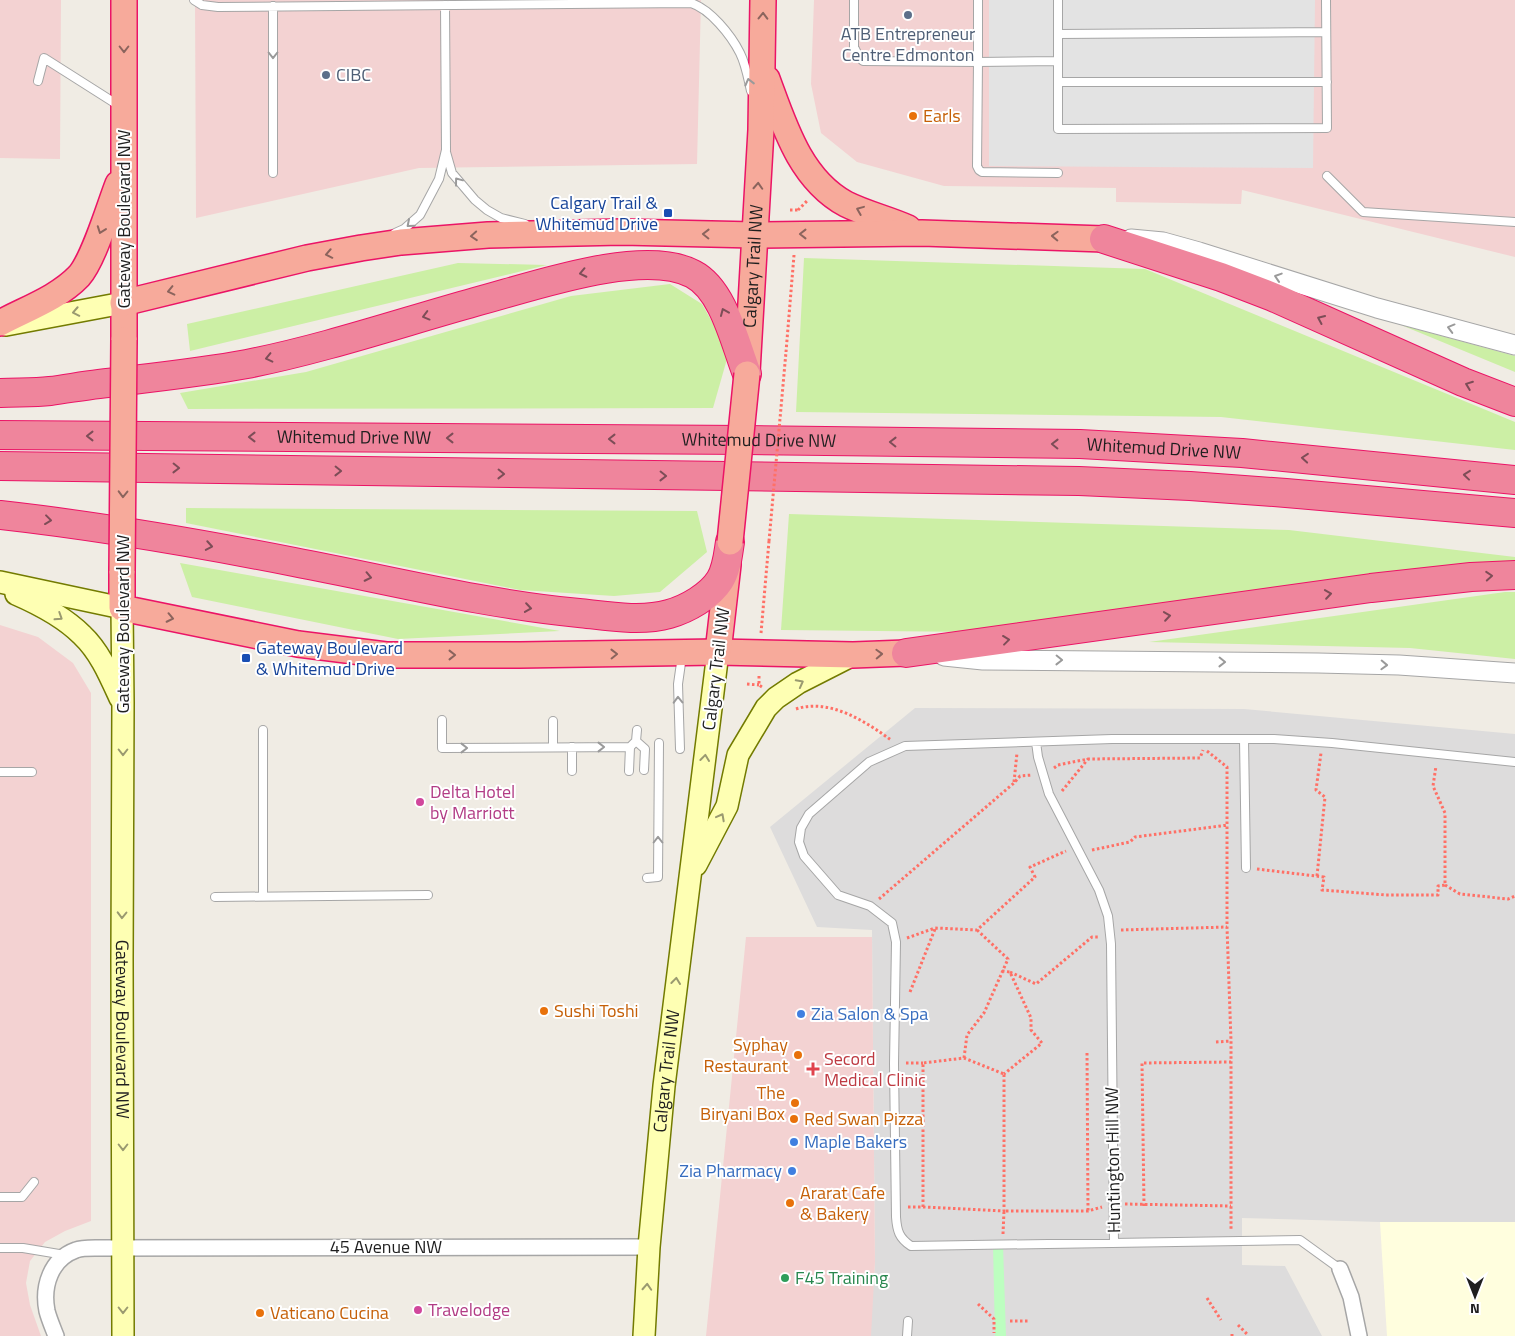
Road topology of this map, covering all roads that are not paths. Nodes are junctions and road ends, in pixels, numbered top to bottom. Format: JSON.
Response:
{"nodes":[{"id":1,"x":124,"y":0,"type":"edge"},
{"id":2,"x":194,"y":0,"type":"edge"},
{"id":3,"x":764,"y":0,"type":"edge"},
{"id":4,"x":854,"y":0,"type":"edge"},
{"id":5,"x":978,"y":0,"type":"edge"},
{"id":6,"x":1058,"y":0,"type":"edge"},
{"id":7,"x":1326,"y":0,"type":"edge"},
{"id":8,"x":445,"y":5,"type":"junction"},
{"id":9,"x":273,"y":6,"type":"junction"},
{"id":10,"x":1326,"y":32,"type":"junction"},
{"id":11,"x":1058,"y":34,"type":"junction"},
{"id":12,"x":1058,"y":61,"type":"junction"},
{"id":13,"x":978,"y":62,"type":"junction"},
{"id":14,"x":762,"y":67,"type":"junction"},
{"id":15,"x":38,"y":81,"type":"dead end"},
{"id":16,"x":1058,"y":82,"type":"junction"},
{"id":17,"x":1326,"y":82,"type":"junction"},
{"id":18,"x":124,"y":109,"type":"junction"},
{"id":19,"x":761,"y":130,"type":"junction"},
{"id":20,"x":446,"y":150,"type":"junction"},
{"id":21,"x":124,"y":168,"type":"junction"},
{"id":22,"x":273,"y":173,"type":"dead end"},
{"id":23,"x":1058,"y":173,"type":"dead end"},
{"id":24,"x":1327,"y":176,"type":"dead end"},
{"id":25,"x":1515,"y":222,"type":"edge"},
{"id":26,"x":560,"y":233,"type":"junction"},
{"id":27,"x":922,"y":233,"type":"junction"},
{"id":28,"x":755,"y":235,"type":"junction"},
{"id":29,"x":1104,"y":238,"type":"junction"},
{"id":30,"x":361,"y":248,"type":"junction"},
{"id":31,"x":123,"y":303,"type":"junction"},
{"id":32,"x":0,"y":325,"type":"edge"},
{"id":33,"x":1515,"y":345,"type":"edge"},
{"id":34,"x":746,"y":374,"type":"junction"},
{"id":35,"x":0,"y":393,"type":"edge"},
{"id":36,"x":1515,"y":402,"type":"edge"},
{"id":37,"x":0,"y":435,"type":"edge"},
{"id":38,"x":0,"y":466,"type":"edge"},
{"id":39,"x":1515,"y":480,"type":"edge"},
{"id":40,"x":1515,"y":513,"type":"edge"},
{"id":41,"x":0,"y":515,"type":"edge"},
{"id":42,"x":730,"y":542,"type":"junction"},
{"id":43,"x":1515,"y":575,"type":"edge"},
{"id":44,"x":0,"y":582,"type":"edge"},
{"id":45,"x":0,"y":586,"type":"edge"},
{"id":46,"x":122,"y":608,"type":"junction"},
{"id":47,"x":683,"y":652,"type":"junction"},
{"id":48,"x":718,"y":652,"type":"junction"},
{"id":49,"x":906,"y":653,"type":"junction"},
{"id":50,"x":853,"y":655,"type":"junction"},
{"id":51,"x":1515,"y":673,"type":"edge"},
{"id":52,"x":123,"y":704,"type":"junction"},
{"id":53,"x":442,"y":720,"type":"dead end"},
{"id":54,"x":553,"y":721,"type":"dead end"},
{"id":55,"x":263,"y":730,"type":"dead end"},
{"id":56,"x":637,"y":730,"type":"dead end"},
{"id":57,"x":1244,"y":739,"type":"junction"},
{"id":58,"x":636,"y":742,"type":"junction"},
{"id":59,"x":1036,"y":742,"type":"junction"},
{"id":60,"x":659,"y":743,"type":"dead end"},
{"id":61,"x":553,"y":747,"type":"junction"},
{"id":62,"x":572,"y":747,"type":"junction"},
{"id":63,"x":630,"y":747,"type":"junction"},
{"id":64,"x":680,"y":749,"type":"dead end"},
{"id":65,"x":1515,"y":762,"type":"edge"},
{"id":66,"x":572,"y":770,"type":"dead end"},
{"id":67,"x":629,"y":770,"type":"dead end"},
{"id":68,"x":644,"y":770,"type":"dead end"},
{"id":69,"x":0,"y":772,"type":"edge"},
{"id":70,"x":32,"y":772,"type":"dead end"},
{"id":71,"x":1246,"y":868,"type":"road end"},
{"id":72,"x":690,"y":876,"type":"junction"},
{"id":73,"x":647,"y":878,"type":"dead end"},
{"id":74,"x":428,"y":895,"type":"dead end"},
{"id":75,"x":263,"y":896,"type":"junction"},
{"id":76,"x":215,"y":897,"type":"dead end"},
{"id":77,"x":34,"y":1182,"type":"dead end"},
{"id":78,"x":0,"y":1197,"type":"edge"},
{"id":79,"x":1114,"y":1243,"type":"junction"},
{"id":80,"x":649,"y":1247,"type":"junction"},
{"id":81,"x":0,"y":1248,"type":"edge"},
{"id":82,"x":123,"y":1248,"type":"junction"},
{"id":83,"x":65,"y":1255,"type":"junction"},
{"id":84,"x":1340,"y":1269,"type":"joint"},
{"id":85,"x":908,"y":1321,"type":"dead end"},
{"id":86,"x":56,"y":1336,"type":"edge"},
{"id":87,"x":123,"y":1336,"type":"edge"},
{"id":88,"x":644,"y":1336,"type":"edge"},
{"id":89,"x":907,"y":1336,"type":"edge"},
{"id":90,"x":1359,"y":1336,"type":"edge"}],
"edges":[{"from":1,"to":18,"type":"highway","name":"Gateway Boulevard NW","one_way":true},
{"from":2,"to":9,"type":"lane"},
{"from":14,"to":3,"type":"highway","name":"Calgary Trail NW","one_way":true},
{"from":4,"to":13,"type":"lane"},
{"from":5,"to":13,"type":"lane"},
{"from":6,"to":11,"type":"lane"},
{"from":7,"to":10,"type":"lane"},
{"from":8,"to":9,"type":"lane"},
{"from":19,"to":8,"type":"lane","one_way":true},
{"from":8,"to":20,"type":"lane"},
{"from":9,"to":22,"type":"lane","one_way":true},
{"from":10,"to":11,"type":"lane"},
{"from":10,"to":17,"type":"lane"},
{"from":11,"to":12,"type":"lane"},
{"from":12,"to":13,"type":"lane"},
{"from":12,"to":16,"type":"lane"},
{"from":13,"to":23,"type":"lane"},
{"from":14,"to":19,"type":"highway","name":"Calgary Trail NW"},
{"from":27,"to":14,"type":"highway","one_way":true},
{"from":15,"to":18,"type":"lane"},
{"from":16,"to":17,"type":"lane"},
{"from":16,"to":17,"type":"lane"},
{"from":18,"to":21,"type":"highway","name":"Gateway Boulevard NW"},
{"from":28,"to":19,"type":"highway","name":"Calgary Trail NW","one_way":true},
{"from":26,"to":20,"type":"lane","one_way":true},
{"from":20,"to":30,"type":"lane","one_way":true},
{"from":21,"to":31,"type":"highway","name":"Gateway Boulevard NW"},
{"from":21,"to":32,"type":"highway","one_way":true},
{"from":24,"to":25,"type":"lane"},
{"from":28,"to":26,"type":"highway","one_way":true},
{"from":26,"to":30,"type":"highway","one_way":true},
{"from":27,"to":28,"type":"highway","one_way":true},
{"from":29,"to":27,"type":"highway","one_way":true},
{"from":28,"to":34,"type":"highway","name":"Calgary Trail NW"},
{"from":33,"to":29,"type":"street","one_way":true},
{"from":36,"to":29,"type":"highway","one_way":true},
{"from":30,"to":31,"type":"highway","one_way":true},
{"from":31,"to":32,"type":"main road","one_way":true},
{"from":31,"to":46,"type":"highway","name":"Gateway Boulevard NW","one_way":true,"bridge":true},
{"from":34,"to":35,"type":"highway","one_way":true},
{"from":34,"to":42,"type":"highway","name":"Calgary Trail NW","bridge":true},
{"from":39,"to":37,"type":"highway","name":"Whitemud Drive NW","one_way":true},
{"from":38,"to":40,"type":"highway","name":"Whitemud Drive NW","one_way":true},
{"from":41,"to":42,"type":"highway","one_way":true},
{"from":42,"to":48,"type":"highway","name":"Calgary Trail NW"},
{"from":49,"to":43,"type":"highway","one_way":true},
{"from":44,"to":46,"type":"main road"},
{"from":45,"to":52,"type":"main road","one_way":true},
{"from":46,"to":47,"type":"highway","one_way":true},
{"from":46,"to":52,"type":"main road","name":"Gateway Boulevard NW"},
{"from":47,"to":48,"type":"highway"},
{"from":64,"to":47,"type":"lane","one_way":true},
{"from":48,"to":50,"type":"highway"},
{"from":72,"to":48,"type":"main road","name":"Calgary Trail NW","one_way":true},
{"from":50,"to":49,"type":"highway","one_way":true},
{"from":49,"to":51,"type":"street","one_way":true},
{"from":72,"to":50,"type":"main road","one_way":true},
{"from":52,"to":82,"type":"main road","name":"Gateway Boulevard NW","one_way":true},
{"from":53,"to":61,"type":"lane","one_way":true},
{"from":54,"to":61,"type":"lane"},
{"from":55,"to":75,"type":"lane"},
{"from":56,"to":58,"type":"lane"},
{"from":57,"to":59,"type":"lane"},
{"from":57,"to":65,"type":"lane"},
{"from":57,"to":71,"type":"lane"},
{"from":58,"to":63,"type":"lane"},
{"from":58,"to":68,"type":"lane"},
{"from":59,"to":79,"type":"lane","name":"Huntington Hill NW"},
{"from":59,"to":79,"type":"lane","name":"Huntington Hill NW"},
{"from":73,"to":60,"type":"lane","one_way":true},
{"from":61,"to":62,"type":"lane"},
{"from":62,"to":63,"type":"lane","one_way":true},
{"from":62,"to":66,"type":"lane"},
{"from":63,"to":67,"type":"lane"},
{"from":69,"to":70,"type":"lane"},
{"from":80,"to":72,"type":"main road","name":"Calgary Trail NW","one_way":true},
{"from":74,"to":75,"type":"lane"},
{"from":75,"to":76,"type":"lane"},
{"from":77,"to":78,"type":"lane"},
{"from":79,"to":84,"type":"lane"},
{"from":80,"to":82,"type":"street","name":"45 Avenue NW"},
{"from":88,"to":80,"type":"main road","name":"Calgary Trail NW","one_way":true},
{"from":81,"to":83,"type":"lane"},
{"from":82,"to":83,"type":"street"},
{"from":82,"to":87,"type":"main road","name":"Gateway Boulevard NW","one_way":true},
{"from":83,"to":86,"type":"street"},
{"from":84,"to":90,"type":"street"},
{"from":85,"to":89,"type":"lane"}]}
